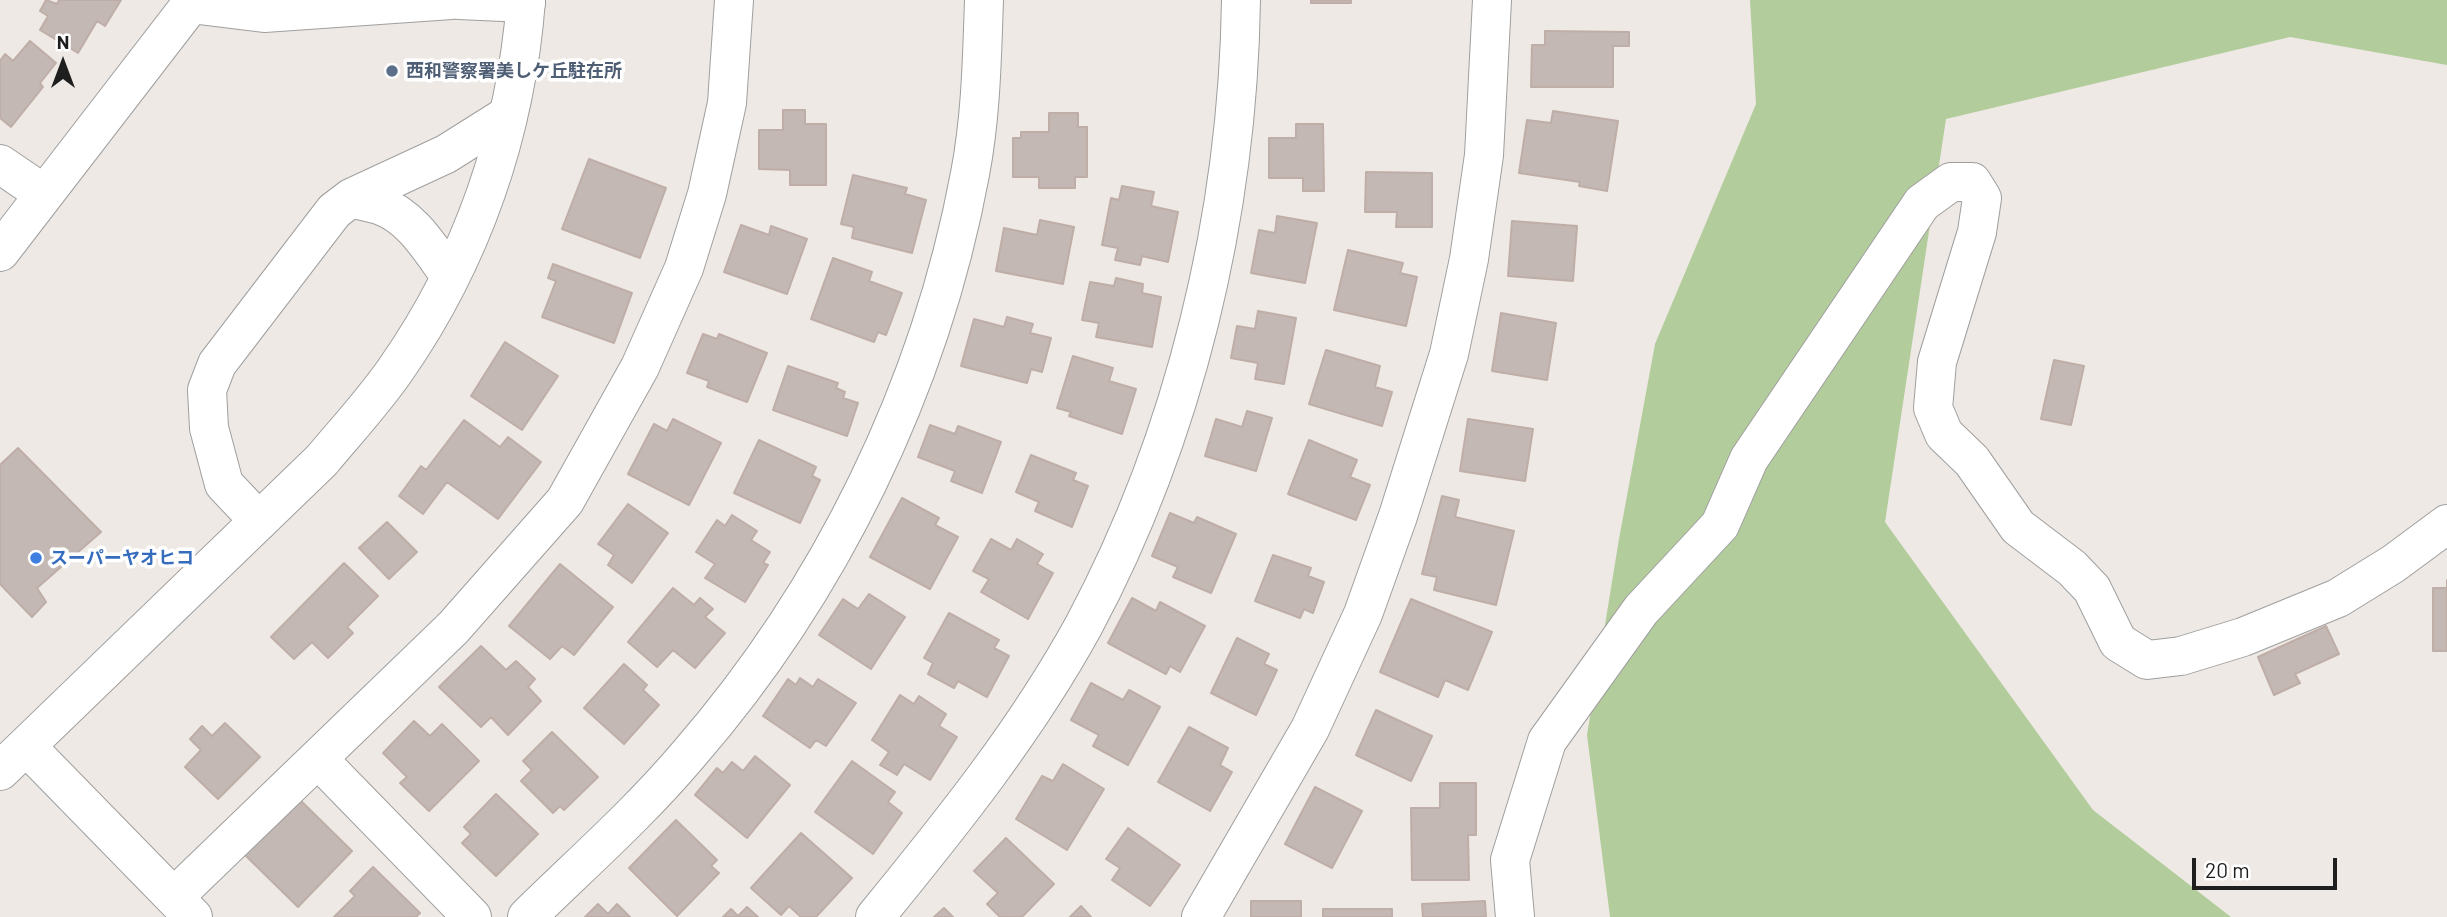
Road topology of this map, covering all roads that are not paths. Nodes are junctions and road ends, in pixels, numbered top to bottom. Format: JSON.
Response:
{"nodes":[{"id":1,"x":452,"y":0,"type":"edge"},
{"id":2,"x":460,"y":0,"type":"edge"},
{"id":3,"x":734,"y":0,"type":"edge"},
{"id":4,"x":984,"y":0,"type":"edge"},
{"id":5,"x":1241,"y":0,"type":"edge"},
{"id":6,"x":1492,"y":0,"type":"edge"},
{"id":7,"x":526,"y":1,"type":"edge"},
{"id":8,"x":509,"y":115,"type":"junction"},
{"id":9,"x":0,"y":164,"type":"edge"},
{"id":10,"x":44,"y":194,"type":"junction"},
{"id":11,"x":352,"y":198,"type":"junction"},
{"id":12,"x":0,"y":252,"type":"edge"},
{"id":13,"x":450,"y":276,"type":"junction"},
{"id":14,"x":259,"y":521,"type":"junction"},
{"id":15,"x":2447,"y":524,"type":"edge"},
{"id":16,"x":13,"y":759,"type":"edge"},
{"id":17,"x":318,"y":759,"type":"junction"},
{"id":18,"x":183,"y":907,"type":"edge"},
{"id":19,"x":472,"y":917,"type":"edge"},
{"id":20,"x":527,"y":917,"type":"edge"},
{"id":21,"x":875,"y":917,"type":"edge"},
{"id":22,"x":1200,"y":917,"type":"edge"},
{"id":23,"x":1515,"y":917,"type":"edge"}],
"edges":[{"from":1,"to":10,"type":"street"},
{"from":2,"to":7,"type":"street"},
{"from":3,"to":17,"type":"street"},
{"from":4,"to":20,"type":"street"},
{"from":5,"to":21,"type":"street"},
{"from":6,"to":22,"type":"street"},
{"from":7,"to":8,"type":"street"},
{"from":8,"to":11,"type":"street"},
{"from":8,"to":13,"type":"street"},
{"from":9,"to":10,"type":"street"},
{"from":10,"to":12,"type":"street"},
{"from":11,"to":13,"type":"street"},
{"from":11,"to":14,"type":"street"},
{"from":13,"to":14,"type":"street"},
{"from":14,"to":16,"type":"street"},
{"from":15,"to":23,"type":"street"},
{"from":16,"to":18,"type":"street"},
{"from":17,"to":18,"type":"street"},
{"from":17,"to":19,"type":"street"}]}
